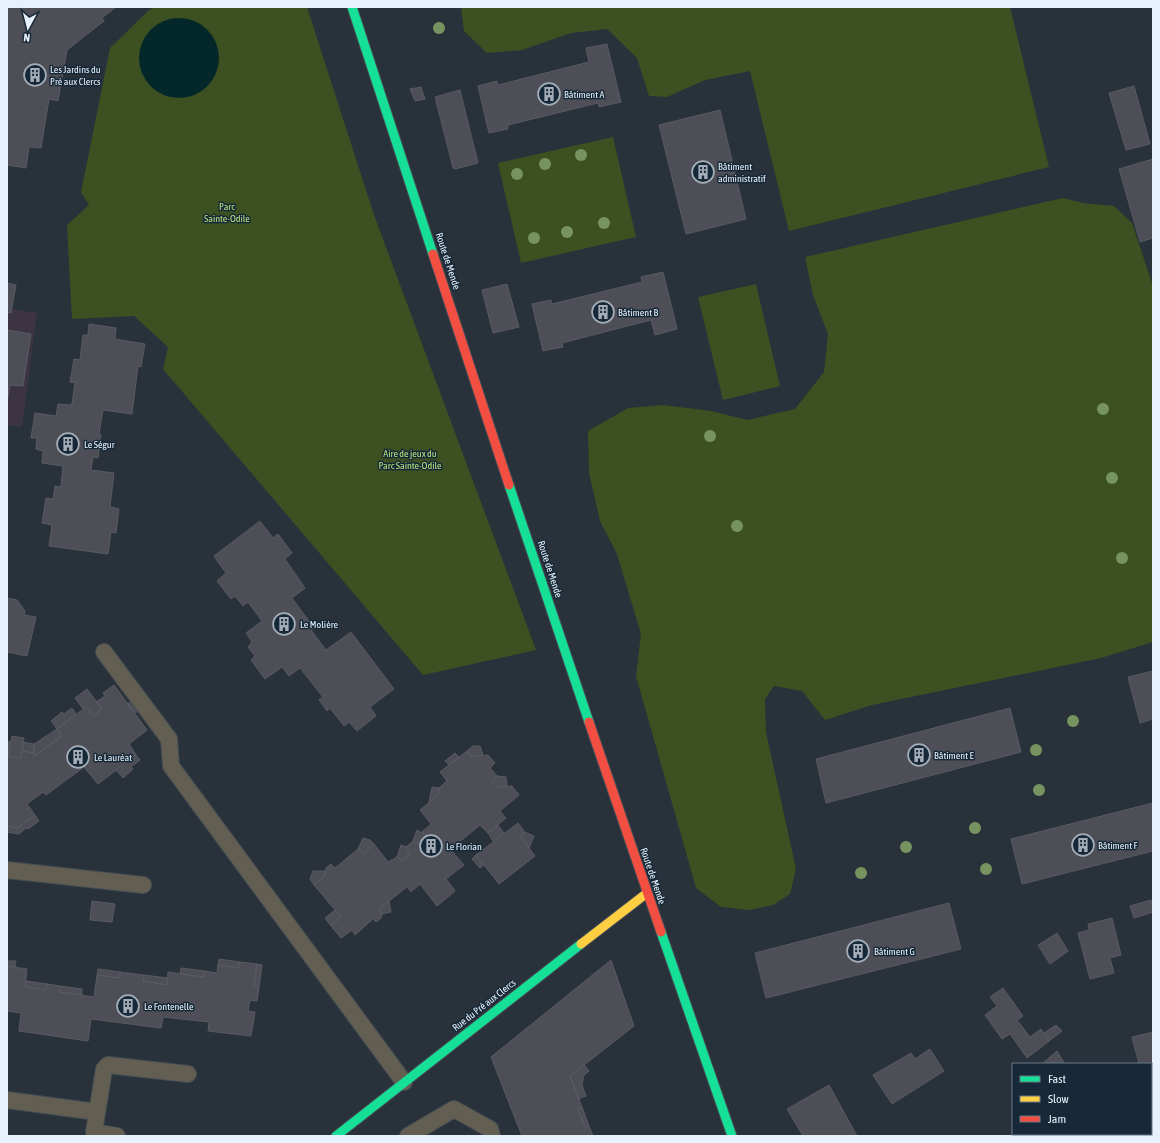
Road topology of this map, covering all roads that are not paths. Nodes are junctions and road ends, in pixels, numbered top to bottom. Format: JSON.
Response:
{"nodes":[{"id":1,"x":352,"y":7,"type":"edge"},
{"id":2,"x":104,"y":652,"type":"dead end"},
{"id":3,"x":7,"y":870,"type":"edge"},
{"id":4,"x":144,"y":885,"type":"dead end"},
{"id":5,"x":647,"y":893,"type":"junction"},
{"id":6,"x":188,"y":1074,"type":"dead end"},
{"id":7,"x":404,"y":1082,"type":"junction"},
{"id":8,"x":7,"y":1100,"type":"edge"},
{"id":9,"x":97,"y":1112,"type":"junction"},
{"id":10,"x":118,"y":1136,"type":"edge"},
{"id":11,"x":336,"y":1136,"type":"edge"},
{"id":12,"x":408,"y":1136,"type":"edge"},
{"id":13,"x":492,"y":1136,"type":"edge"},
{"id":14,"x":732,"y":1136,"type":"edge"}],
"edges":[{"from":1,"to":5,"type":"street","name":"Route de Mende"},
{"from":2,"to":7,"type":"lane"},
{"from":3,"to":4,"type":"lane"},
{"from":5,"to":7,"type":"street","name":"Rue du Pré aux Clercs"},
{"from":5,"to":14,"type":"street","name":"Route de Mende"},
{"from":6,"to":9,"type":"lane"},
{"from":7,"to":11,"type":"street","name":"Rue du Pré aux Clercs"},
{"from":8,"to":9,"type":"lane"},
{"from":9,"to":10,"type":"lane"},
{"from":12,"to":13,"type":"lane"}]}
